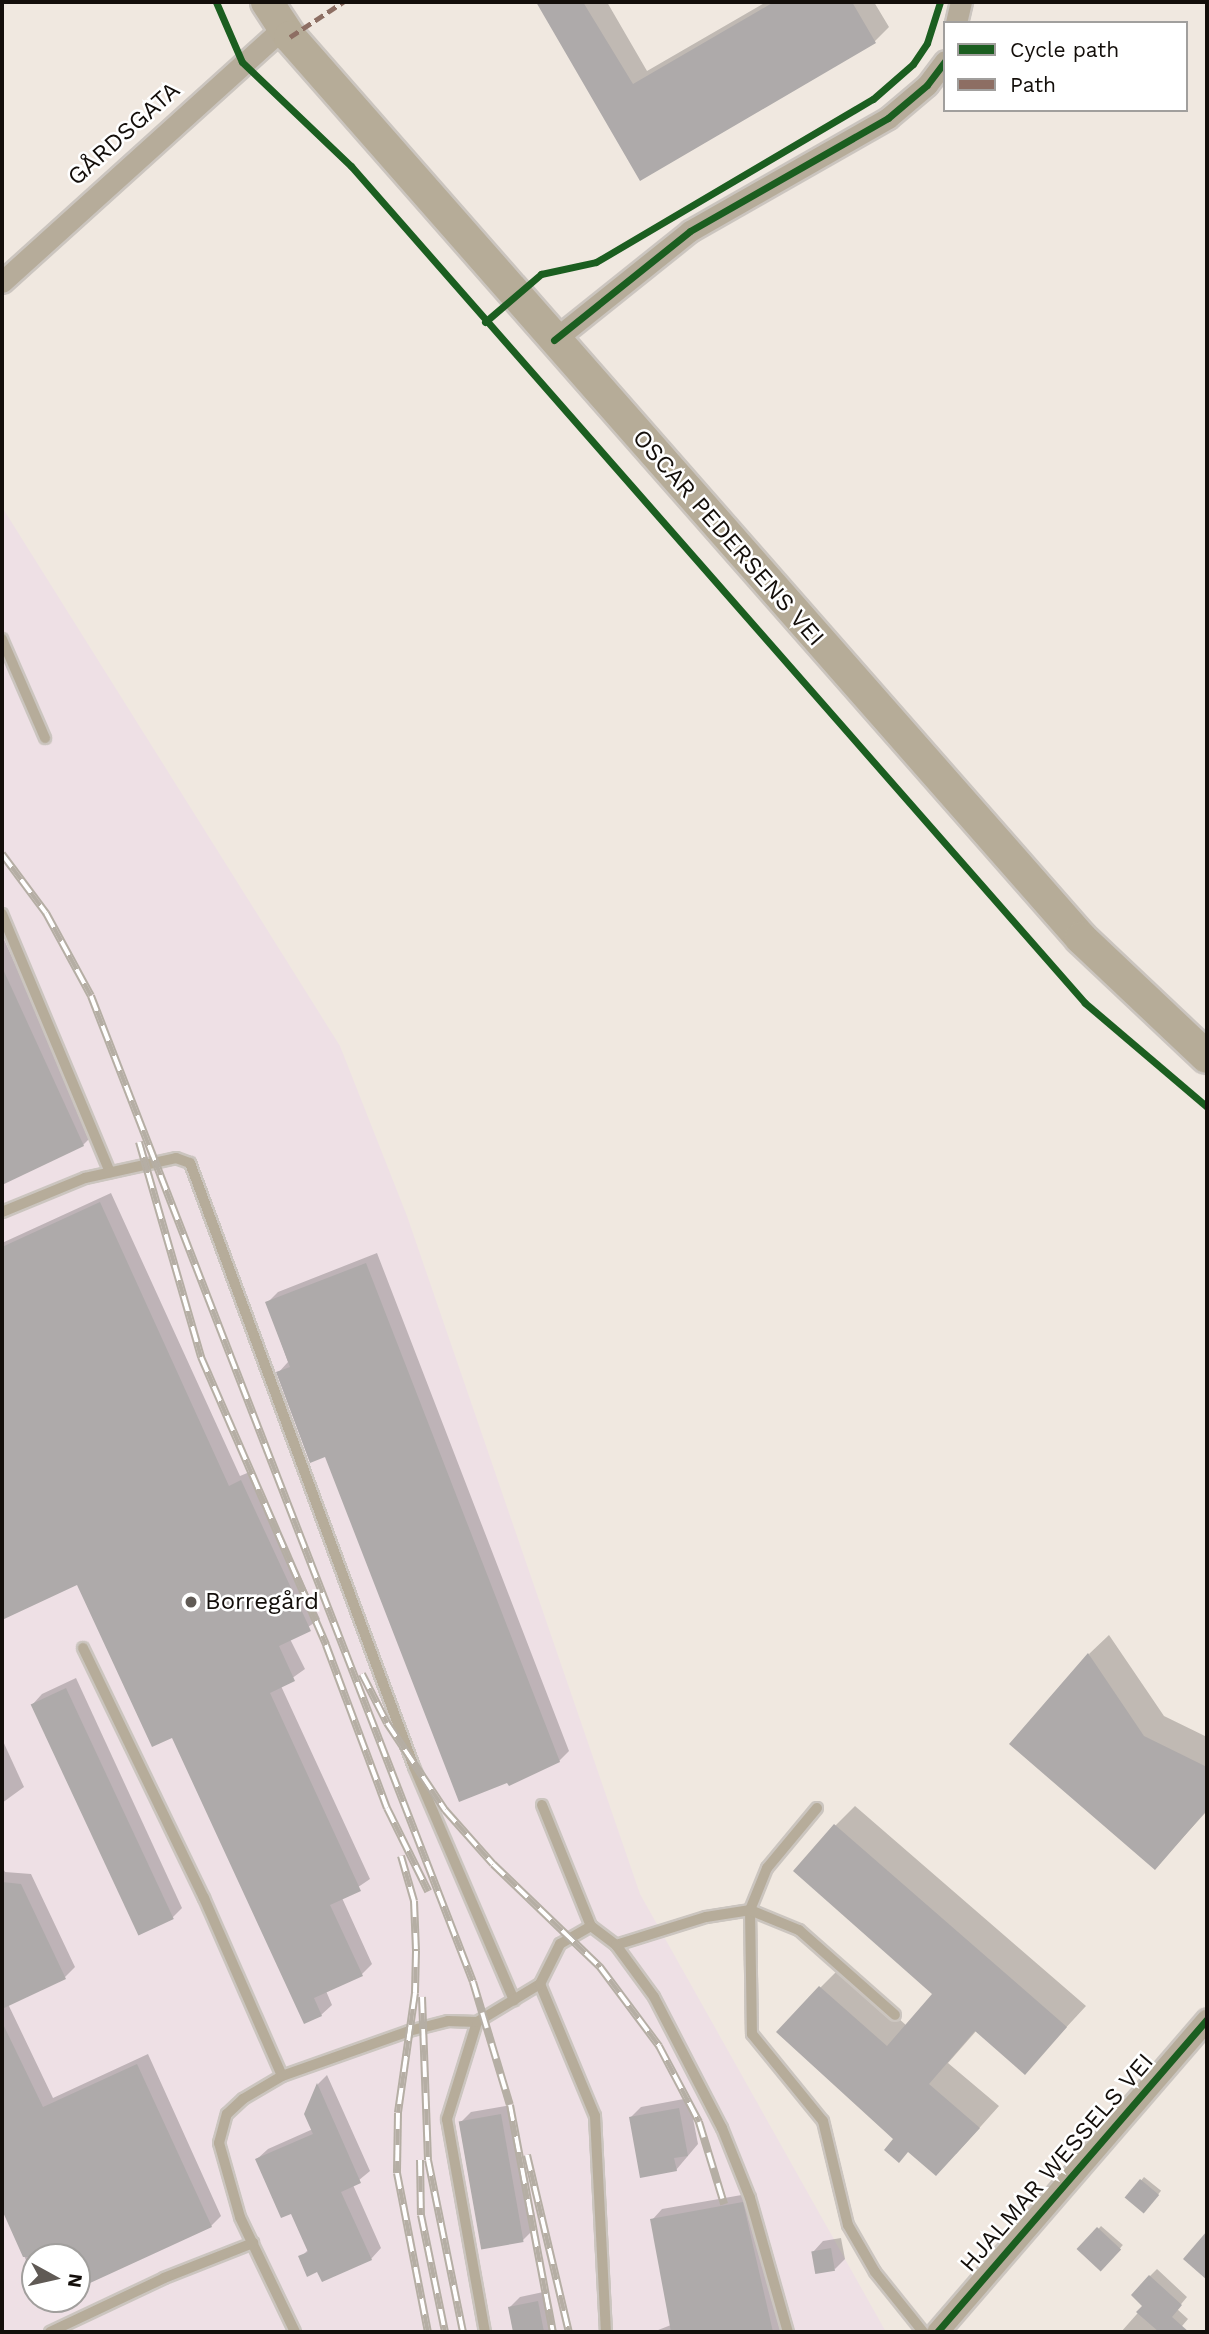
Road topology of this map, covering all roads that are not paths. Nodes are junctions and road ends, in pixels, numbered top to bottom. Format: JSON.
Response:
{"nodes":[{"id":1,"x":961,"y":2,"type":"edge"},
{"id":2,"x":275,"y":15,"type":"edge"},
{"id":3,"x":956,"y":21,"type":"edge"},
{"id":4,"x":943,"y":64,"type":"edge"},
{"id":5,"x":2,"y":282,"type":"edge"},
{"id":6,"x":554,"y":340,"type":"junction"},
{"id":7,"x":2,"y":639,"type":"edge"},
{"id":8,"x":45,"y":738,"type":"dead end"},
{"id":9,"x":2,"y":914,"type":"edge"},
{"id":10,"x":1207,"y":1057,"type":"edge"},
{"id":11,"x":110,"y":1172,"type":"junction"},
{"id":12,"x":2,"y":1212,"type":"edge"},
{"id":13,"x":83,"y":1648,"type":"dead end"},
{"id":14,"x":542,"y":1805,"type":"dead end"},
{"id":15,"x":817,"y":1808,"type":"dead end"},
{"id":16,"x":750,"y":1910,"type":"junction"},
{"id":17,"x":591,"y":1926,"type":"junction"},
{"id":18,"x":616,"y":1945,"type":"junction"},
{"id":19,"x":540,"y":1984,"type":"junction"},
{"id":20,"x":514,"y":2000,"type":"junction"},
{"id":21,"x":895,"y":2015,"type":"dead end"},
{"id":22,"x":1207,"y":2019,"type":"edge"},
{"id":23,"x":477,"y":2022,"type":"junction"},
{"id":24,"x":282,"y":2076,"type":"junction"},
{"id":25,"x":253,"y":2243,"type":"junction"},
{"id":26,"x":50,"y":2332,"type":"edge"},
{"id":27,"x":295,"y":2332,"type":"edge"},
{"id":28,"x":485,"y":2332,"type":"edge"},
{"id":29,"x":606,"y":2332,"type":"edge"},
{"id":30,"x":788,"y":2332,"type":"edge"},
{"id":31,"x":923,"y":2332,"type":"edge"},
{"id":32,"x":937,"y":2332,"type":"edge"}],
"edges":[{"from":1,"to":3,"type":"street"},
{"from":2,"to":5,"type":"street","name":"GÅRDSGATA"},
{"from":2,"to":6,"type":"main road","name":"OSCAR PEDERSENS VEI"},
{"from":4,"to":6,"type":"street"},
{"from":6,"to":10,"type":"main road","name":"OSCAR PEDERSENS VEI"},
{"from":7,"to":8,"type":"lane"},
{"from":9,"to":11,"type":"lane"},
{"from":11,"to":12,"type":"lane"},
{"from":11,"to":20,"type":"lane"},
{"from":13,"to":24,"type":"lane"},
{"from":14,"to":17,"type":"lane"},
{"from":15,"to":16,"type":"lane"},
{"from":16,"to":18,"type":"lane"},
{"from":16,"to":21,"type":"lane"},
{"from":16,"to":31,"type":"lane"},
{"from":17,"to":18,"type":"lane"},
{"from":17,"to":19,"type":"lane"},
{"from":18,"to":30,"type":"lane"},
{"from":19,"to":20,"type":"lane"},
{"from":19,"to":29,"type":"lane"},
{"from":20,"to":23,"type":"lane"},
{"from":22,"to":32,"type":"street","name":"HJALMAR WESSELS VEI"},
{"from":23,"to":24,"type":"lane"},
{"from":23,"to":28,"type":"lane"},
{"from":24,"to":25,"type":"lane"},
{"from":25,"to":26,"type":"lane"},
{"from":25,"to":27,"type":"lane"}]}
